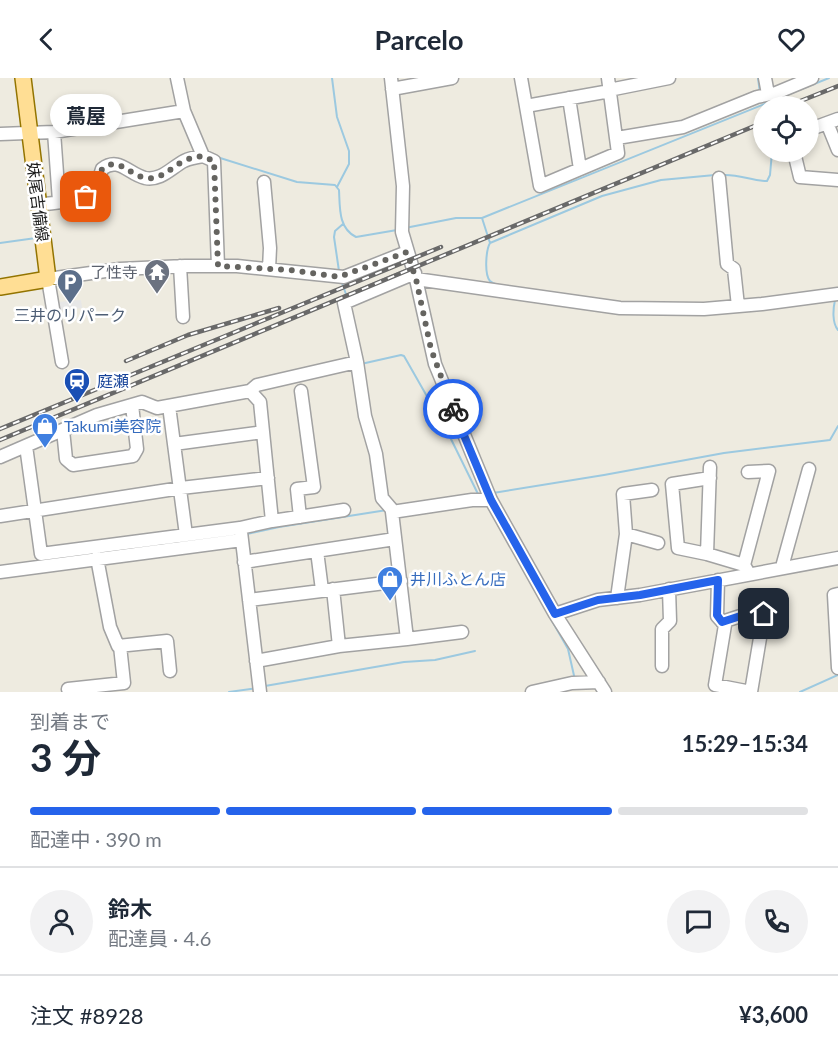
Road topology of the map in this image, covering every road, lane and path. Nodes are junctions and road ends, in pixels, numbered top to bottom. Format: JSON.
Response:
{"nodes":[{"id":1,"x":23,"y":78,"type":"edge"},
{"id":2,"x":177,"y":78,"type":"edge"},
{"id":3,"x":452,"y":78,"type":"edge"},
{"id":4,"x":521,"y":78,"type":"edge"},
{"id":5,"x":669,"y":78,"type":"edge"},
{"id":6,"x":765,"y":78,"type":"edge"},
{"id":7,"x":812,"y":78,"type":"edge"},
{"id":8,"x":392,"y":84,"type":"edge"},
{"id":9,"x":609,"y":86,"type":"edge"},
{"id":10,"x":763,"y":95,"type":"junction"},
{"id":11,"x":569,"y":98,"type":"junction"},
{"id":12,"x":526,"y":106,"type":"junction"},
{"id":13,"x":184,"y":111,"type":"junction"},
{"id":14,"x":833,"y":121,"type":"edge"},
{"id":15,"x":54,"y":132,"type":"junction"},
{"id":16,"x":30,"y":133,"type":"junction"},
{"id":17,"x":0,"y":134,"type":"edge"},
{"id":18,"x":617,"y":138,"type":"junction"},
{"id":19,"x":838,"y":150,"type":"edge"},
{"id":20,"x":201,"y":153,"type":"junction"},
{"id":21,"x":796,"y":162,"type":"edge"},
{"id":22,"x":580,"y":169,"type":"junction"},
{"id":23,"x":719,"y":178,"type":"dead end"},
{"id":24,"x":838,"y":180,"type":"edge"},
{"id":25,"x":264,"y":182,"type":"dead end"},
{"id":26,"x":59,"y":199,"type":"junction"},
{"id":27,"x":39,"y":205,"type":"junction"},
{"id":28,"x":407,"y":252,"type":"junction"},
{"id":29,"x":180,"y":266,"type":"junction"},
{"id":30,"x":218,"y":266,"type":"junction"},
{"id":31,"x":269,"y":269,"type":"junction"},
{"id":32,"x":416,"y":276,"type":"junction"},
{"id":33,"x":48,"y":279,"type":"junction"},
{"id":34,"x":0,"y":287,"type":"edge"},
{"id":35,"x":836,"y":294,"type":"edge"},
{"id":36,"x":738,"y":303,"type":"junction"},
{"id":37,"x":183,"y":317,"type":"dead end"},
{"id":38,"x":62,"y":362,"type":"dead end"},
{"id":39,"x":357,"y":362,"type":"junction"},
{"id":40,"x":250,"y":391,"type":"junction"},
{"id":41,"x":301,"y":392,"type":"dead end"},
{"id":42,"x":132,"y":405,"type":"junction"},
{"id":43,"x":169,"y":406,"type":"junction"},
{"id":44,"x":63,"y":430,"type":"junction"},
{"id":45,"x":263,"y":432,"type":"junction"},
{"id":46,"x":174,"y":444,"type":"junction"},
{"id":47,"x":26,"y":446,"type":"junction"},
{"id":48,"x":0,"y":457,"type":"edge"},
{"id":49,"x":809,"y":469,"type":"dead end"},
{"id":50,"x":748,"y":472,"type":"dead end"},
{"id":51,"x":268,"y":478,"type":"junction"},
{"id":52,"x":181,"y":488,"type":"junction"},
{"id":53,"x":652,"y":490,"type":"dead end"},
{"id":54,"x":488,"y":497,"type":"junction"},
{"id":55,"x":392,"y":509,"type":"junction"},
{"id":56,"x":344,"y":510,"type":"dead end"},
{"id":57,"x":34,"y":511,"type":"junction"},
{"id":58,"x":0,"y":516,"type":"edge"},
{"id":59,"x":300,"y":517,"type":"junction"},
{"id":60,"x":272,"y":522,"type":"junction"},
{"id":61,"x":626,"y":534,"type":"junction"},
{"id":62,"x":186,"y":535,"type":"junction"},
{"id":63,"x":241,"y":535,"type":"junction"},
{"id":64,"x":395,"y":539,"type":"junction"},
{"id":65,"x":658,"y":543,"type":"dead end"},
{"id":66,"x":317,"y":551,"type":"junction"},
{"id":67,"x":707,"y":554,"type":"junction"},
{"id":68,"x":94,"y":555,"type":"junction"},
{"id":69,"x":838,"y":558,"type":"edge"},
{"id":70,"x":248,"y":561,"type":"junction"},
{"id":71,"x":782,"y":567,"type":"junction"},
{"id":72,"x":746,"y":569,"type":"junction"},
{"id":73,"x":0,"y":572,"type":"edge"},
{"id":74,"x":718,"y":580,"type":"junction"},
{"id":75,"x":401,"y":581,"type":"junction"},
{"id":76,"x":669,"y":589,"type":"junction"},
{"id":77,"x":328,"y":590,"type":"junction"},
{"id":78,"x":838,"y":594,"type":"edge"},
{"id":79,"x":617,"y":598,"type":"junction"},
{"id":80,"x":253,"y":599,"type":"junction"},
{"id":81,"x":555,"y":614,"type":"junction"},
{"id":82,"x":722,"y":622,"type":"junction"},
{"id":83,"x":462,"y":632,"type":"dead end"},
{"id":84,"x":407,"y":639,"type":"junction"},
{"id":85,"x":120,"y":646,"type":"junction"},
{"id":86,"x":339,"y":646,"type":"junction"},
{"id":87,"x":260,"y":660,"type":"junction"},
{"id":88,"x":662,"y":666,"type":"dead end"},
{"id":89,"x":838,"y":668,"type":"edge"},
{"id":90,"x":170,"y":670,"type":"dead end"},
{"id":91,"x":602,"y":687,"type":"edge"},
{"id":92,"x":68,"y":689,"type":"dead end"},
{"id":93,"x":259,"y":690,"type":"edge"},
{"id":94,"x":532,"y":692,"type":"edge"}],
"edges":[{"from":1,"to":16,"type":"main road","name":"妹尾吉備線"},
{"from":2,"to":13,"type":"street"},
{"from":3,"to":8,"type":"street"},
{"from":4,"to":12,"type":"street"},
{"from":5,"to":9,"type":"street"},
{"from":6,"to":10,"type":"street"},
{"from":7,"to":10,"type":"street"},
{"from":8,"to":28,"type":"street"},
{"from":9,"to":11,"type":"street"},
{"from":9,"to":18,"type":"street"},
{"from":10,"to":18,"type":"street"},
{"from":11,"to":12,"type":"street"},
{"from":11,"to":22,"type":"street"},
{"from":12,"to":22,"type":"street"},
{"from":13,"to":15,"type":"street"},
{"from":13,"to":20,"type":"street"},
{"from":14,"to":19,"type":"street"},
{"from":15,"to":16,"type":"street"},
{"from":15,"to":26,"type":"street"},
{"from":16,"to":17,"type":"street"},
{"from":16,"to":27,"type":"main road","name":"妹尾吉備線"},
{"from":18,"to":22,"type":"street"},
{"from":20,"to":26,"type":"street"},
{"from":20,"to":30,"type":"street"},
{"from":21,"to":24,"type":"street"},
{"from":23,"to":36,"type":"street"},
{"from":25,"to":31,"type":"street"},
{"from":26,"to":27,"type":"street"},
{"from":27,"to":33,"type":"main road","name":"妹尾吉備線"},
{"from":28,"to":31,"type":"street"},
{"from":28,"to":32,"type":"street"},
{"from":29,"to":30,"type":"street"},
{"from":29,"to":33,"type":"street"},
{"from":29,"to":37,"type":"street"},
{"from":30,"to":31,"type":"street"},
{"from":32,"to":36,"type":"street"},
{"from":32,"to":39,"type":"street"},
{"from":32,"to":54,"type":"street"},
{"from":33,"to":34,"type":"main road"},
{"from":33,"to":38,"type":"street"},
{"from":35,"to":36,"type":"street"},
{"from":39,"to":40,"type":"street"},
{"from":39,"to":55,"type":"street"},
{"from":40,"to":43,"type":"street"},
{"from":40,"to":45,"type":"street"},
{"from":41,"to":59,"type":"street"},
{"from":42,"to":43,"type":"street"},
{"from":42,"to":44,"type":"street"},
{"from":42,"to":44,"type":"street"},
{"from":43,"to":46,"type":"street"},
{"from":44,"to":47,"type":"street"},
{"from":45,"to":46,"type":"street"},
{"from":45,"to":51,"type":"street"},
{"from":46,"to":52,"type":"street"},
{"from":47,"to":48,"type":"street"},
{"from":47,"to":57,"type":"street"},
{"from":49,"to":71,"type":"street"},
{"from":50,"to":72,"type":"street"},
{"from":51,"to":52,"type":"street"},
{"from":51,"to":60,"type":"street"},
{"from":52,"to":57,"type":"street"},
{"from":52,"to":62,"type":"street"},
{"from":53,"to":61,"type":"street"},
{"from":54,"to":55,"type":"street"},
{"from":54,"to":81,"type":"street"},
{"from":55,"to":64,"type":"street"},
{"from":56,"to":59,"type":"street"},
{"from":57,"to":58,"type":"street"},
{"from":57,"to":68,"type":"street"},
{"from":59,"to":60,"type":"street"},
{"from":60,"to":63,"type":"street"},
{"from":61,"to":65,"type":"street"},
{"from":61,"to":79,"type":"street"},
{"from":62,"to":63,"type":"street"},
{"from":62,"to":68,"type":"street"},
{"from":63,"to":68,"type":"street"},
{"from":63,"to":70,"type":"street"},
{"from":64,"to":66,"type":"street"},
{"from":64,"to":75,"type":"street"},
{"from":66,"to":70,"type":"street"},
{"from":66,"to":77,"type":"street"},
{"from":67,"to":67,"type":"street"},
{"from":67,"to":72,"type":"street"},
{"from":68,"to":73,"type":"street"},
{"from":68,"to":85,"type":"street"},
{"from":69,"to":71,"type":"street"},
{"from":70,"to":80,"type":"street"},
{"from":71,"to":72,"type":"street"},
{"from":72,"to":74,"type":"street"},
{"from":74,"to":76,"type":"street"},
{"from":74,"to":82,"type":"street"},
{"from":75,"to":77,"type":"street"},
{"from":75,"to":84,"type":"street"},
{"from":76,"to":79,"type":"street"},
{"from":76,"to":88,"type":"street"},
{"from":77,"to":80,"type":"street"},
{"from":77,"to":86,"type":"street"},
{"from":78,"to":89,"type":"street"},
{"from":79,"to":81,"type":"street"},
{"from":80,"to":87,"type":"street"},
{"from":81,"to":91,"type":"street"},
{"from":82,"to":82,"type":"street"},
{"from":83,"to":84,"type":"street"},
{"from":84,"to":86,"type":"street"},
{"from":85,"to":90,"type":"street"},
{"from":85,"to":92,"type":"street"},
{"from":86,"to":87,"type":"street"},
{"from":87,"to":93,"type":"street"},
{"from":91,"to":94,"type":"street"}]}
